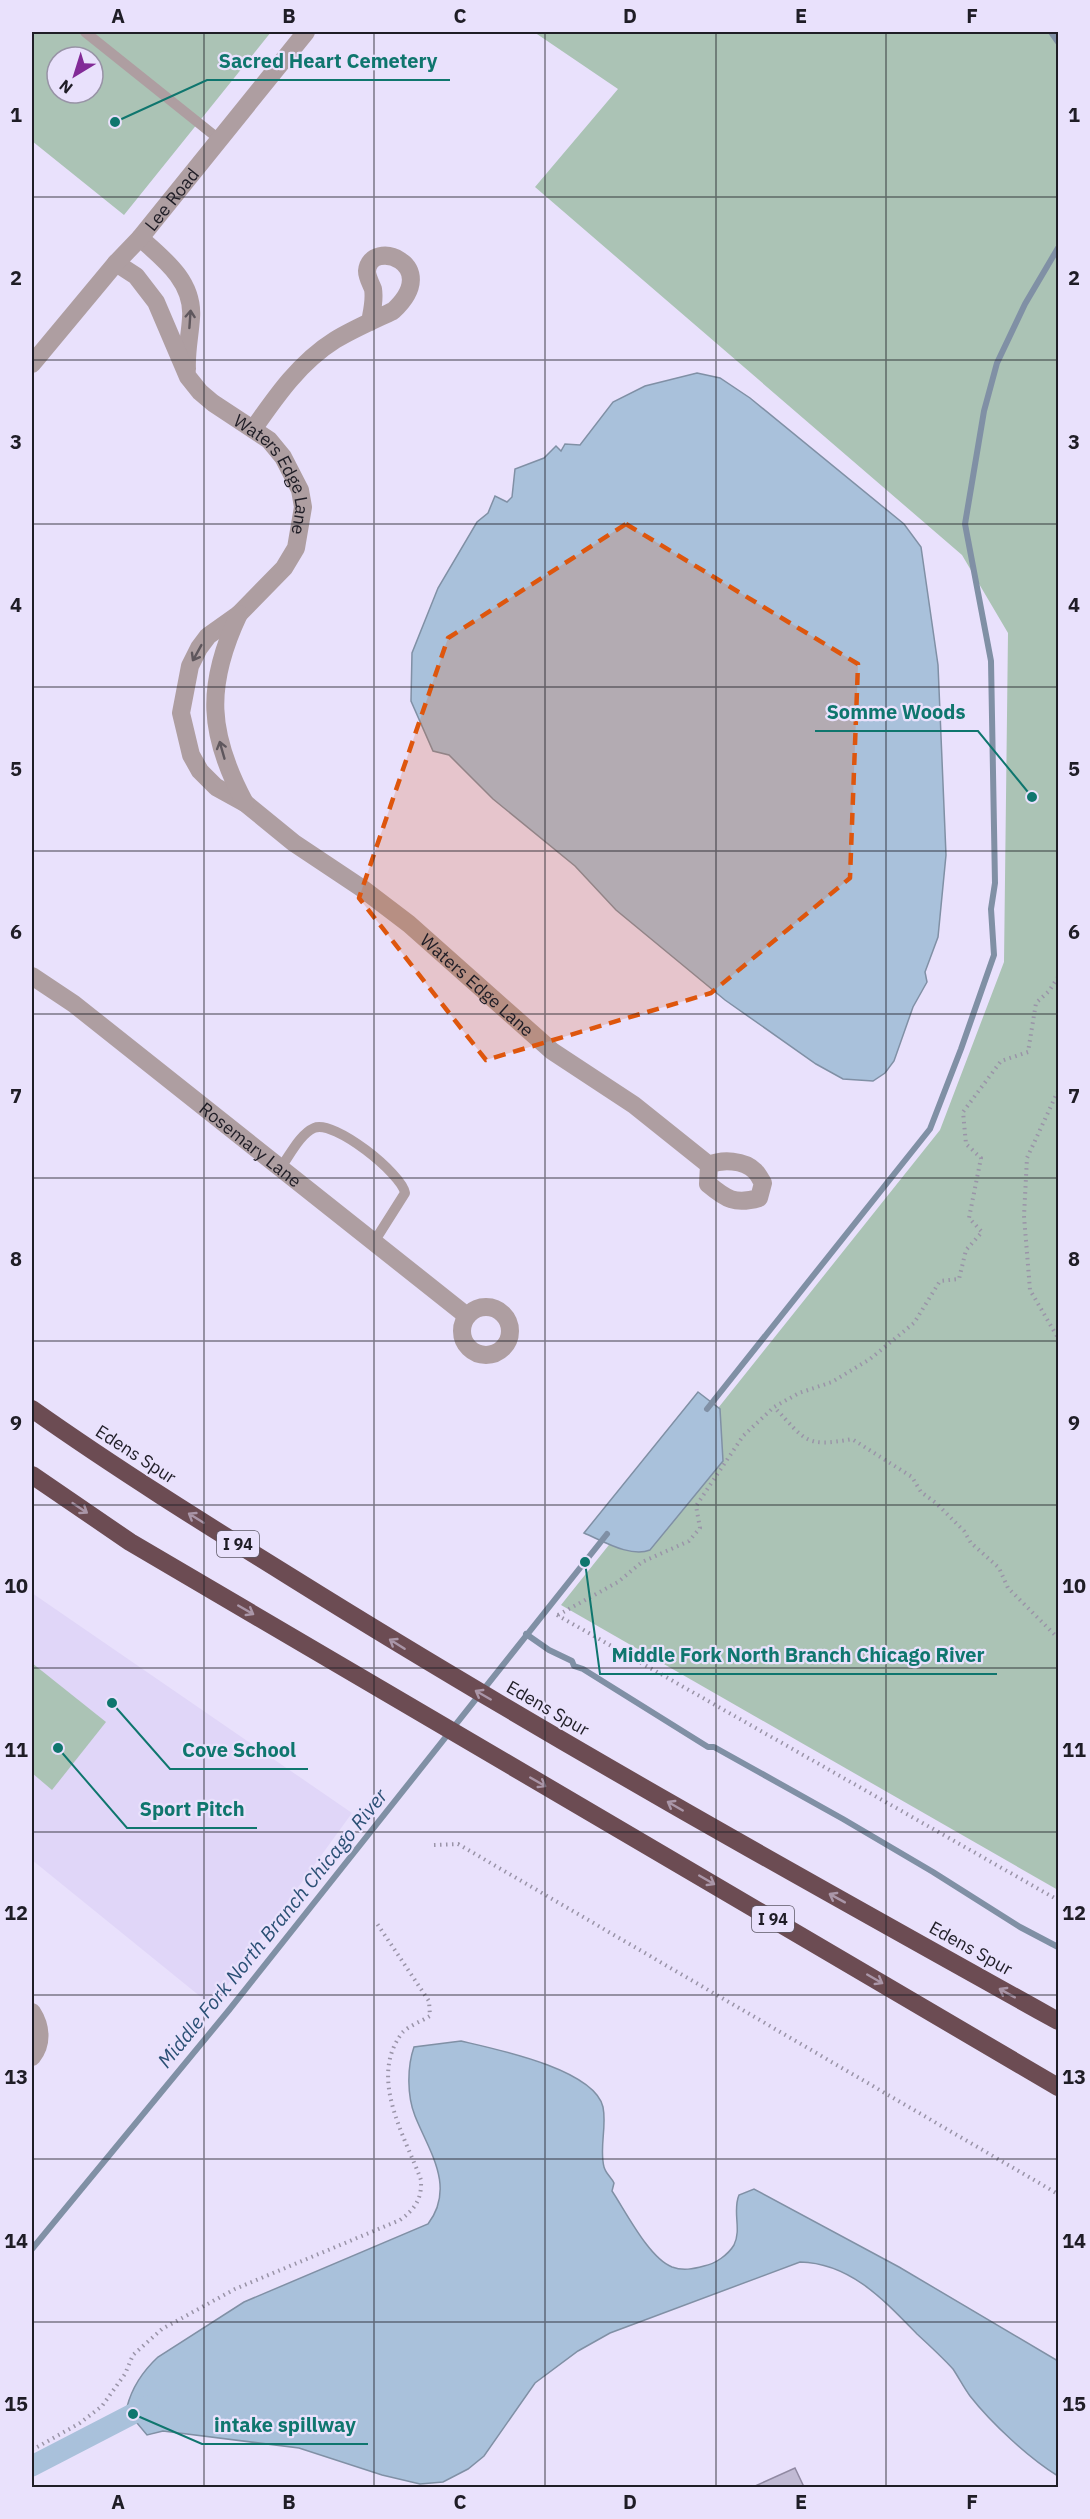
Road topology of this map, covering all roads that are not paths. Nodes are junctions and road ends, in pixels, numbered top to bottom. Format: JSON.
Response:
{"nodes":[{"id":1,"x":85,"y":32,"type":"edge"},
{"id":2,"x":306,"y":32,"type":"edge"},
{"id":3,"x":219,"y":140,"type":"junction"},
{"id":4,"x":140,"y":238,"type":"junction"},
{"id":5,"x":116,"y":262,"type":"junction"},
{"id":6,"x":370,"y":322,"type":"dead end"},
{"id":7,"x":32,"y":364,"type":"edge"},
{"id":8,"x":188,"y":377,"type":"junction"},
{"id":9,"x":254,"y":428,"type":"junction"},
{"id":10,"x":239,"y":614,"type":"junction"},
{"id":11,"x":245,"y":803,"type":"junction"},
{"id":12,"x":32,"y":976,"type":"edge"},
{"id":13,"x":709,"y":1165,"type":"dead end"},
{"id":14,"x":281,"y":1167,"type":"junction"},
{"id":15,"x":374,"y":1242,"type":"junction"},
{"id":16,"x":467,"y":1316,"type":"dead end"},
{"id":17,"x":32,"y":1409,"type":"edge"},
{"id":18,"x":32,"y":1475,"type":"edge"},
{"id":19,"x":32,"y":2012,"type":"edge"},
{"id":20,"x":1059,"y":2021,"type":"edge"},
{"id":21,"x":32,"y":2057,"type":"edge"},
{"id":22,"x":1059,"y":2087,"type":"edge"}],
"edges":[{"from":1,"to":3,"type":"lane"},
{"from":2,"to":3,"type":"street","name":"Lee Road"},
{"from":3,"to":4,"type":"street","name":"Lee Road"},
{"from":4,"to":5,"type":"street","name":"Lee Road"},
{"from":8,"to":4,"type":"street","one_way":true},
{"from":5,"to":7,"type":"street","name":"Lee Road"},
{"from":5,"to":8,"type":"street","name":"Waters Edge Lane"},
{"from":6,"to":9,"type":"street"},
{"from":8,"to":9,"type":"street","name":"Waters Edge Lane"},
{"from":9,"to":10,"type":"street","name":"Waters Edge Lane"},
{"from":11,"to":10,"type":"street","name":"Waters Edge Lane","one_way":true},
{"from":10,"to":11,"type":"street","name":"Waters Edge Lane","one_way":true},
{"from":11,"to":13,"type":"street","name":"Waters Edge Lane"},
{"from":12,"to":14,"type":"street","name":"Rosemary Lane"},
{"from":14,"to":15,"type":"street","name":"Rosemary Lane"},
{"from":14,"to":15,"type":"lane"},
{"from":15,"to":16,"type":"street","name":"Rosemary Lane"},
{"from":20,"to":17,"type":"highway","name":"Edens Spur","number":"I 94","one_way":true},
{"from":18,"to":22,"type":"highway","number":"I 94","one_way":true},
{"from":19,"to":21,"type":"street"}]}
